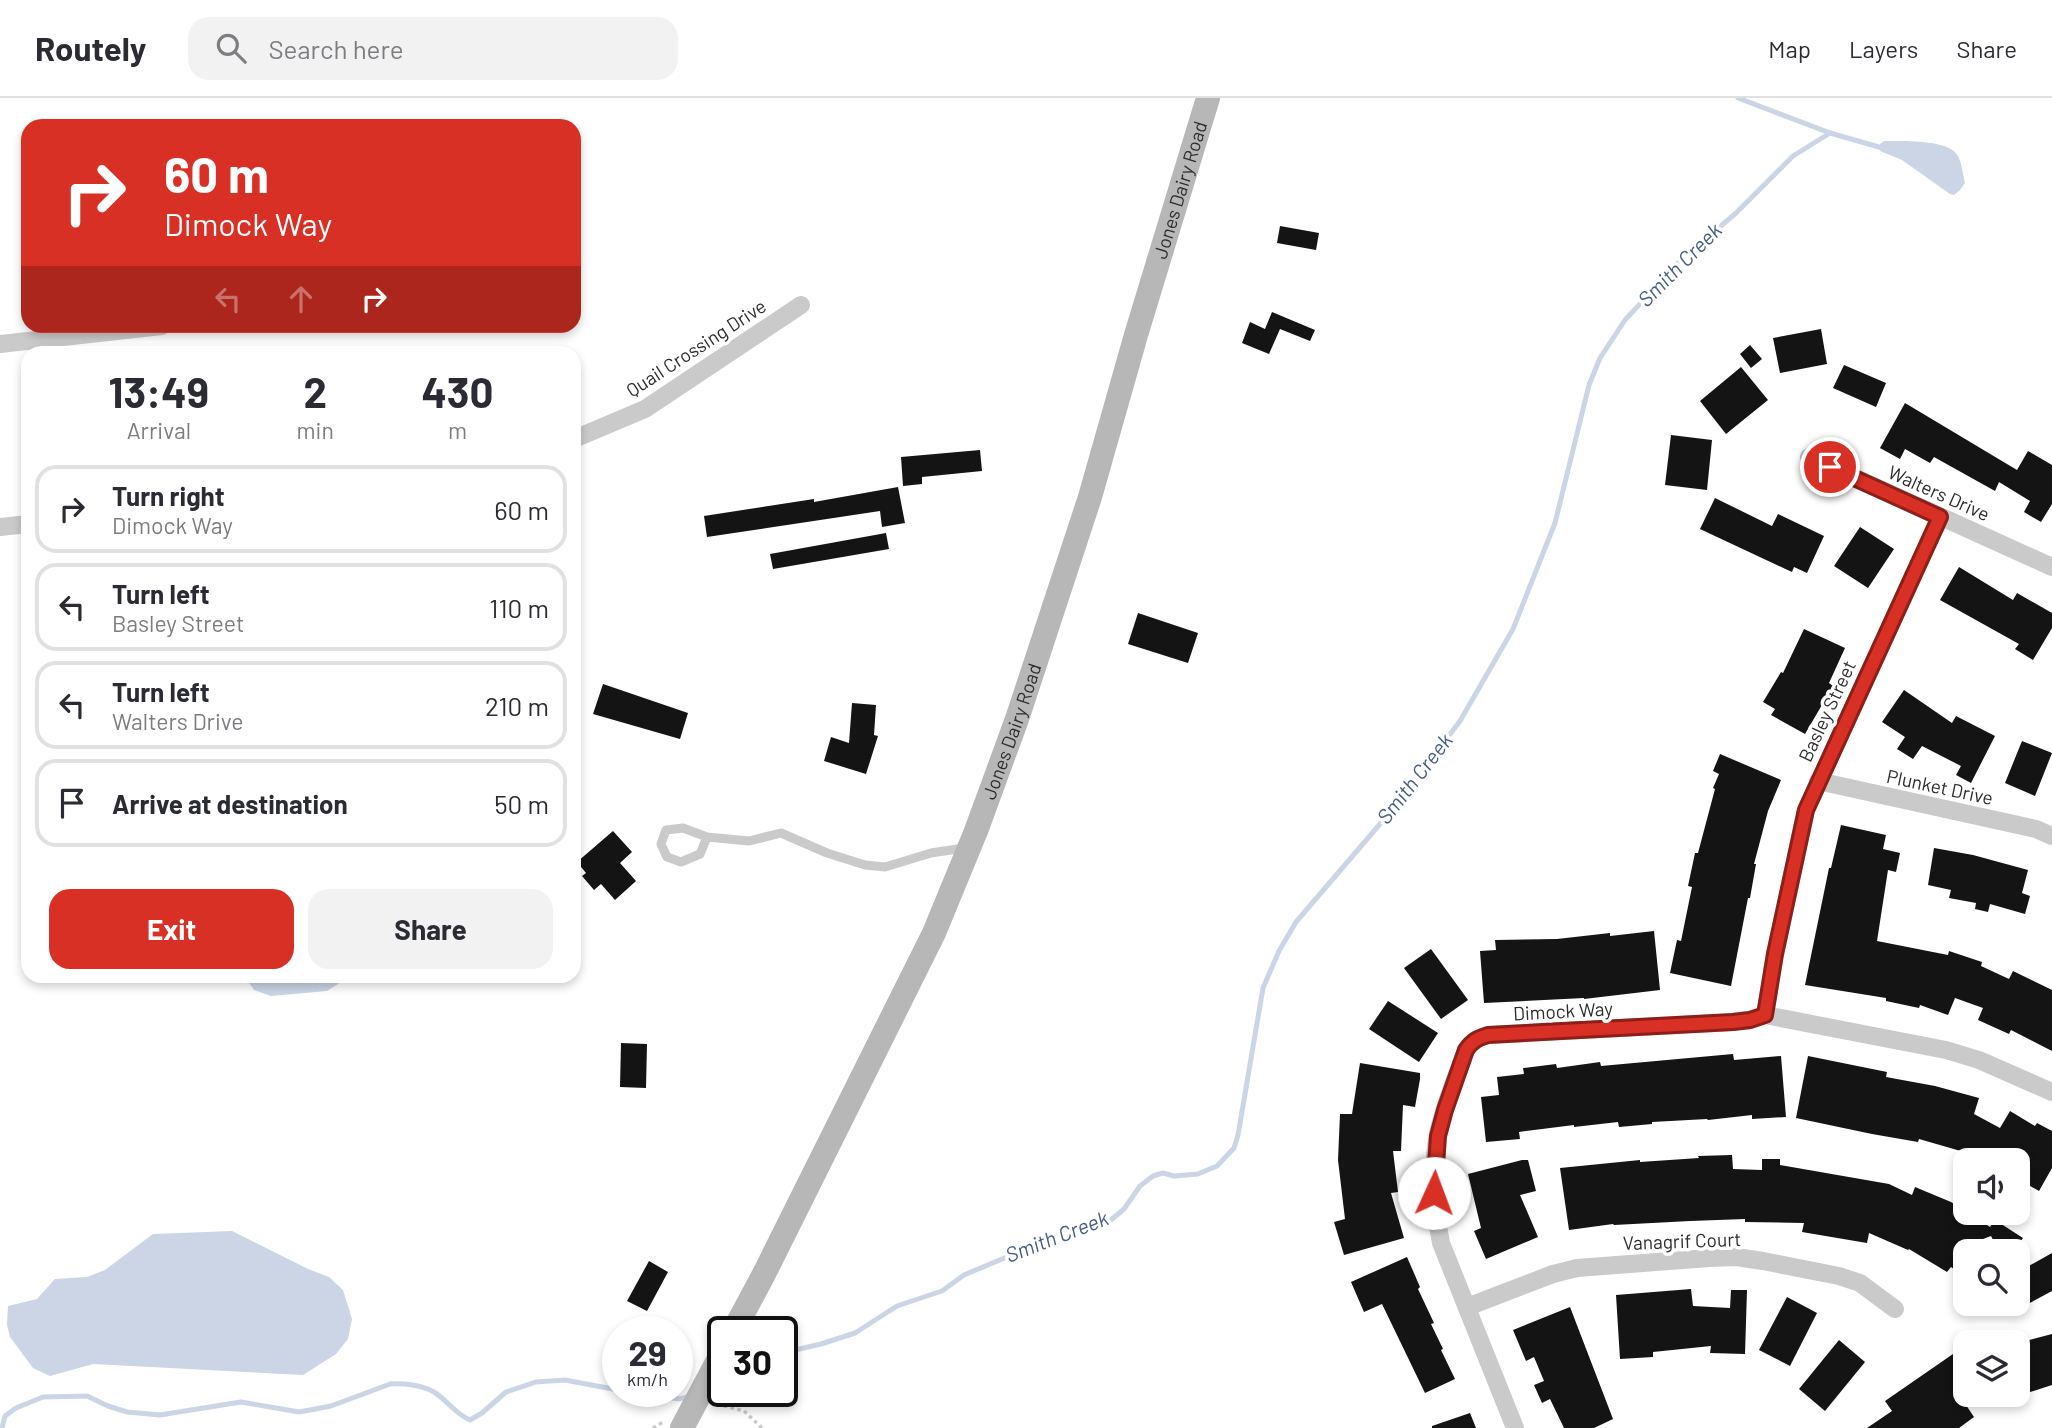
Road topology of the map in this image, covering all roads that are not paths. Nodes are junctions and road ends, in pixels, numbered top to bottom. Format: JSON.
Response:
{"nodes":[{"id":1,"x":1208,"y":98,"type":"edge"},
{"id":2,"x":801,"y":305,"type":"dead end"},
{"id":3,"x":99,"y":333,"type":"edge"},
{"id":4,"x":0,"y":344,"type":"edge"},
{"id":5,"x":581,"y":436,"type":"edge"},
{"id":6,"x":1809,"y":457,"type":"dead end"},
{"id":7,"x":1940,"y":517,"type":"junction"},
{"id":8,"x":21,"y":525,"type":"edge"},
{"id":9,"x":0,"y":527,"type":"edge"},
{"id":10,"x":2052,"y":567,"type":"edge"},
{"id":11,"x":1818,"y":781,"type":"junction"},
{"id":12,"x":2052,"y":836,"type":"edge"},
{"id":13,"x":707,"y":837,"type":"junction"},
{"id":14,"x":970,"y":847,"type":"junction"},
{"id":15,"x":1765,"y":1015,"type":"junction"},
{"id":16,"x":2052,"y":1092,"type":"edge"},
{"id":17,"x":1467,"y":1307,"type":"junction"},
{"id":18,"x":1895,"y":1309,"type":"dead end"},
{"id":19,"x":742,"y":1316,"type":"edge"},
{"id":20,"x":707,"y":1381,"type":"edge"},
{"id":21,"x":682,"y":1428,"type":"edge"},
{"id":22,"x":1515,"y":1428,"type":"edge"}],
"edges":[{"from":1,"to":14,"type":"street","name":"Jones Dairy Road"},
{"from":2,"to":5,"type":"street","name":"Quail Crossing Drive"},
{"from":3,"to":4,"type":"street"},
{"from":6,"to":7,"type":"street","name":"Walters Drive"},
{"from":7,"to":10,"type":"street","name":"Walters Drive"},
{"from":7,"to":11,"type":"street","name":"Basley Street"},
{"from":8,"to":9,"type":"street"},
{"from":11,"to":12,"type":"street","name":"Plunket Drive"},
{"from":11,"to":15,"type":"street","name":"Basley Street"},
{"from":13,"to":13,"type":"lane"},
{"from":13,"to":14,"type":"lane"},
{"from":14,"to":19,"type":"street","name":"Jones Dairy Road"},
{"from":15,"to":16,"type":"street","name":"Dimock Way"},
{"from":15,"to":17,"type":"street","name":"Dimock Way"},
{"from":17,"to":18,"type":"street","name":"Vanagrif Court"},
{"from":17,"to":22,"type":"street","name":"Dimock Way"},
{"from":20,"to":21,"type":"street","bridge":true}]}
